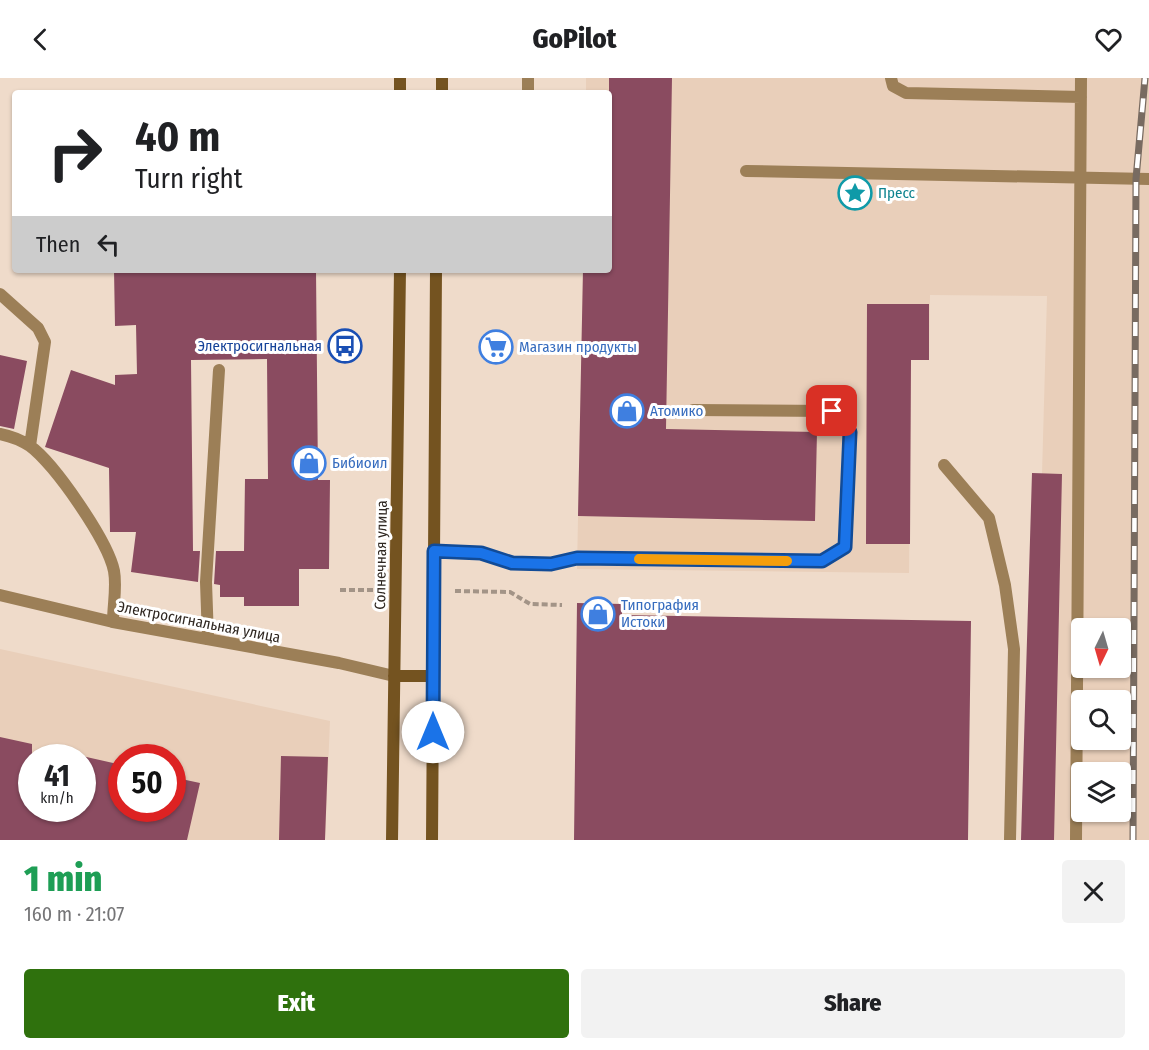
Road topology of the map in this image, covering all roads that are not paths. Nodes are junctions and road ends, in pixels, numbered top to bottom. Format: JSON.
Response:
{"nodes":[{"id":1,"x":891,"y":78,"type":"edge"},
{"id":2,"x":1081,"y":78,"type":"edge"},
{"id":3,"x":1081,"y":97,"type":"junction"},
{"id":4,"x":746,"y":171,"type":"dead end"},
{"id":5,"x":1079,"y":177,"type":"junction"},
{"id":6,"x":1149,"y":179,"type":"edge"},
{"id":7,"x":400,"y":273,"type":"edge"},
{"id":8,"x":436,"y":273,"type":"edge"},
{"id":9,"x":0,"y":294,"type":"edge"},
{"id":10,"x":219,"y":370,"type":"dead end"},
{"id":11,"x":693,"y":410,"type":"dead end"},
{"id":12,"x":0,"y":434,"type":"edge"},
{"id":13,"x":30,"y":446,"type":"junction"},
{"id":14,"x":944,"y":465,"type":"dead end"},
{"id":15,"x":434,"y":551,"type":"junction"},
{"id":16,"x":0,"y":596,"type":"edge"},
{"id":17,"x":113,"y":621,"type":"junction"},
{"id":18,"x":208,"y":639,"type":"junction"},
{"id":19,"x":394,"y":676,"type":"junction"},
{"id":20,"x":433,"y":676,"type":"junction"},
{"id":21,"x":392,"y":840,"type":"edge"},
{"id":22,"x":432,"y":840,"type":"edge"},
{"id":23,"x":1010,"y":840,"type":"edge"},
{"id":24,"x":1076,"y":840,"type":"edge"}],
"edges":[{"from":1,"to":3,"type":"street"},
{"from":2,"to":3,"type":"street"},
{"from":3,"to":5,"type":"street"},
{"from":4,"to":5,"type":"street"},
{"from":5,"to":6,"type":"street"},
{"from":5,"to":24,"type":"street"},
{"from":7,"to":19,"type":"main road","name":"Солнечная улица"},
{"from":8,"to":15,"type":"main road"},
{"from":9,"to":13,"type":"street"},
{"from":10,"to":18,"type":"street"},
{"from":11,"to":15,"type":"street"},
{"from":12,"to":13,"type":"street"},
{"from":13,"to":17,"type":"street"},
{"from":14,"to":23,"type":"street"},
{"from":15,"to":20,"type":"main road"},
{"from":16,"to":17,"type":"street","name":"Электросигнальная улица"},
{"from":17,"to":18,"type":"street","name":"Электросигнальная улица"},
{"from":18,"to":19,"type":"street","name":"Электросигнальная улица"},
{"from":19,"to":20,"type":"main road"},
{"from":19,"to":21,"type":"main road","name":"Солнечная улица"},
{"from":20,"to":22,"type":"main road"}]}
